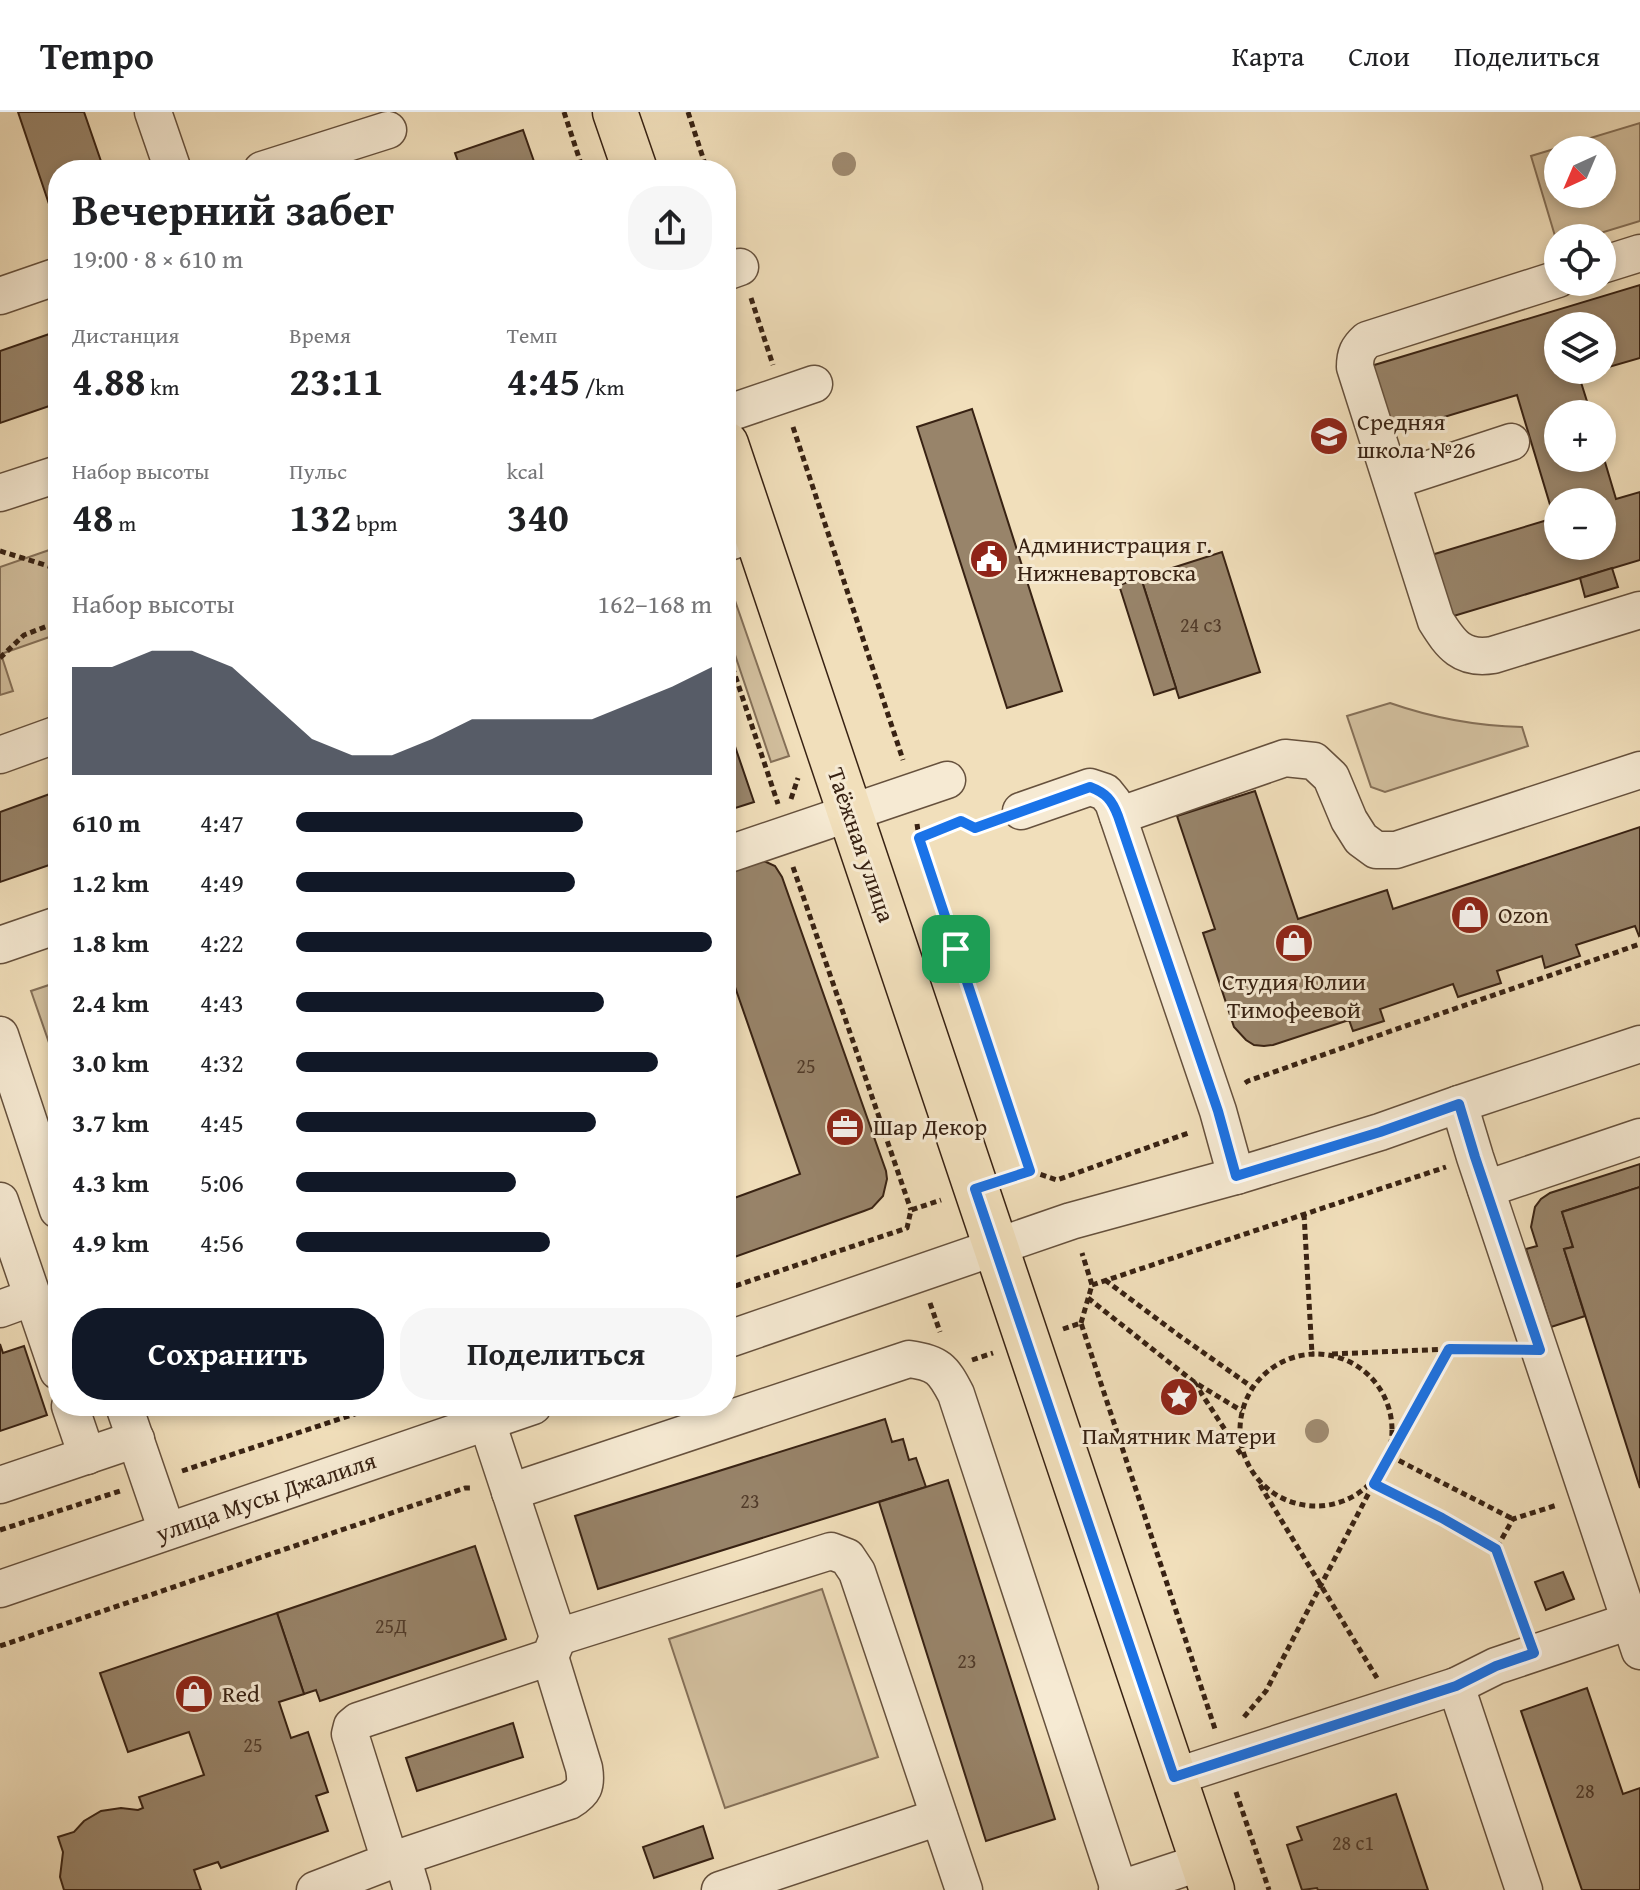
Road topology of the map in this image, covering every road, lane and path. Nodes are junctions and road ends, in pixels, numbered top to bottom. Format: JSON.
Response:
{"nodes":[{"id":1,"x":153,"y":112,"type":"edge"},
{"id":2,"x":564,"y":112,"type":"edge"},
{"id":3,"x":615,"y":112,"type":"edge"},
{"id":4,"x":688,"y":112,"type":"edge"},
{"id":5,"x":388,"y":130,"type":"dead end"},
{"id":6,"x":170,"y":160,"type":"edge"},
{"id":7,"x":294,"y":160,"type":"edge"},
{"id":8,"x":580,"y":160,"type":"edge"},
{"id":9,"x":632,"y":160,"type":"edge"},
{"id":10,"x":704,"y":160,"type":"edge"},
{"id":11,"x":1640,"y":253,"type":"edge"},
{"id":12,"x":1616,"y":261,"type":"edge"},
{"id":13,"x":736,"y":275,"type":"edge"},
{"id":14,"x":48,"y":279,"type":"edge"},
{"id":15,"x":1544,"y":283,"type":"edge"},
{"id":16,"x":0,"y":296,"type":"edge"},
{"id":17,"x":798,"y":389,"type":"junction"},
{"id":18,"x":736,"y":411,"type":"edge"},
{"id":19,"x":1511,"y":442,"type":"dead end"},
{"id":20,"x":48,"y":477,"type":"edge"},
{"id":21,"x":1392,"y":481,"type":"junction"},
{"id":22,"x":0,"y":493,"type":"edge"},
{"id":23,"x":736,"y":507,"type":"edge"},
{"id":24,"x":741,"y":538,"type":"edge"},
{"id":25,"x":0,"y":551,"type":"edge"},
{"id":26,"x":48,"y":566,"type":"edge"},
{"id":27,"x":1640,"y":610,"type":"edge"},
{"id":28,"x":48,"y":626,"type":"edge"},
{"id":29,"x":0,"y":658,"type":"edge"},
{"id":30,"x":736,"y":677,"type":"edge"},
{"id":31,"x":48,"y":738,"type":"edge"},
{"id":32,"x":0,"y":755,"type":"edge"},
{"id":33,"x":1640,"y":770,"type":"edge"},
{"id":34,"x":930,"y":786,"type":"junction"},
{"id":35,"x":1021,"y":811,"type":"joint"},
{"id":36,"x":850,"y":813,"type":"junction"},
{"id":37,"x":1118,"y":816,"type":"junction"},
{"id":38,"x":783,"y":836,"type":"junction"},
{"id":39,"x":919,"y":838,"type":"junction"},
{"id":40,"x":736,"y":852,"type":"edge"},
{"id":41,"x":48,"y":928,"type":"edge"},
{"id":42,"x":1640,"y":944,"type":"edge"},
{"id":43,"x":0,"y":945,"type":"edge"},
{"id":44,"x":1,"y":1044,"type":"edge"},
{"id":45,"x":1640,"y":1044,"type":"edge"},
{"id":46,"x":1459,"y":1104,"type":"junction"},
{"id":47,"x":1218,"y":1111,"type":"junction"},
{"id":48,"x":1640,"y":1137,"type":"edge"},
{"id":49,"x":1030,"y":1171,"type":"junction"},
{"id":50,"x":1480,"y":1173,"type":"junction"},
{"id":51,"x":48,"y":1176,"type":"edge"},
{"id":52,"x":1236,"y":1176,"type":"junction"},
{"id":53,"x":975,"y":1189,"type":"junction"},
{"id":54,"x":0,"y":1201,"type":"edge"},
{"id":55,"x":911,"y":1210,"type":"junction"},
{"id":56,"x":1304,"y":1214,"type":"junction"},
{"id":57,"x":995,"y":1247,"type":"junction"},
{"id":58,"x":1105,"y":1280,"type":"junction"},
{"id":59,"x":736,"y":1286,"type":"edge"},
{"id":60,"x":1088,"y":1298,"type":"junction"},
{"id":61,"x":16,"y":1303,"type":"edge"},
{"id":62,"x":1081,"y":1323,"type":"junction"},
{"id":63,"x":736,"y":1337,"type":"edge"},
{"id":64,"x":1027,"y":1341,"type":"junction"},
{"id":65,"x":1449,"y":1349,"type":"junction"},
{"id":66,"x":1540,"y":1350,"type":"junction"},
{"id":67,"x":1312,"y":1354,"type":"junction"},
{"id":68,"x":48,"y":1355,"type":"edge"},
{"id":69,"x":970,"y":1360,"type":"dead end"},
{"id":70,"x":1194,"y":1382,"type":"junction"},
{"id":71,"x":1252,"y":1387,"type":"junction"},
{"id":72,"x":1242,"y":1411,"type":"junction"},
{"id":73,"x":73,"y":1416,"type":"edge"},
{"id":74,"x":348,"y":1416,"type":"edge"},
{"id":75,"x":503,"y":1416,"type":"edge"},
{"id":76,"x":487,"y":1422,"type":"junction"},
{"id":77,"x":130,"y":1423,"type":"edge"},
{"id":78,"x":87,"y":1456,"type":"junction"},
{"id":79,"x":1388,"y":1458,"type":"junction"},
{"id":80,"x":1246,"y":1461,"type":"junction"},
{"id":81,"x":150,"y":1481,"type":"junction"},
{"id":82,"x":1374,"y":1484,"type":"junction"},
{"id":83,"x":0,"y":1485,"type":"edge"},
{"id":84,"x":510,"y":1492,"type":"junction"},
{"id":85,"x":1588,"y":1495,"type":"junction"},
{"id":86,"x":1513,"y":1519,"type":"junction"},
{"id":87,"x":0,"y":1530,"type":"edge"},
{"id":88,"x":167,"y":1531,"type":"junction"},
{"id":89,"x":1496,"y":1549,"type":"junction"},
{"id":90,"x":1321,"y":1586,"type":"junction"},
{"id":91,"x":0,"y":1589,"type":"edge"},
{"id":92,"x":1635,"y":1636,"type":"edge"},
{"id":93,"x":554,"y":1647,"type":"junction"},
{"id":94,"x":1534,"y":1653,"type":"junction"},
{"id":95,"x":1456,"y":1686,"type":"junction"},
{"id":96,"x":1394,"y":1706,"type":"junction"},
{"id":97,"x":1223,"y":1753,"type":"junction"},
{"id":98,"x":1174,"y":1777,"type":"junction"},
{"id":99,"x":939,"y":1817,"type":"junction"},
{"id":100,"x":401,"y":1869,"type":"edge"},
{"id":101,"x":1207,"y":1876,"type":"edge"},
{"id":102,"x":315,"y":1890,"type":"edge"},
{"id":103,"x":720,"y":1890,"type":"edge"},
{"id":104,"x":964,"y":1890,"type":"edge"},
{"id":105,"x":1118,"y":1890,"type":"edge"},
{"id":106,"x":1269,"y":1890,"type":"edge"},
{"id":107,"x":1524,"y":1890,"type":"edge"}],
"edges":[{"from":1,"to":6,"type":"street"},
{"from":2,"to":8,"type":"path"},
{"from":3,"to":9,"type":"main road"},
{"from":4,"to":10,"type":"path"},
{"from":5,"to":7,"type":"street"},
{"from":11,"to":12,"type":"street"},
{"from":13,"to":17,"type":"path"},
{"from":14,"to":16,"type":"street"},
{"from":15,"to":21,"type":"street"},
{"from":17,"to":18,"type":"street"},
{"from":17,"to":34,"type":"path"},
{"from":19,"to":21,"type":"street"},
{"from":20,"to":22,"type":"street"},
{"from":21,"to":27,"type":"street"},
{"from":23,"to":24,"type":"main road","name":"Таёжная улица"},
{"from":24,"to":36,"type":"main road","name":"Таёжная улица"},
{"from":25,"to":26,"type":"path"},
{"from":28,"to":29,"type":"path"},
{"from":30,"to":38,"type":"path"},
{"from":31,"to":32,"type":"street"},
{"from":33,"to":37,"type":"street"},
{"from":34,"to":36,"type":"street"},
{"from":34,"to":39,"type":"path"},
{"from":35,"to":37,"type":"street"},
{"from":35,"to":39,"type":"path"},
{"from":36,"to":38,"type":"street"},
{"from":36,"to":53,"type":"main road","name":"Таёжная улица"},
{"from":37,"to":47,"type":"street"},
{"from":38,"to":40,"type":"street"},
{"from":38,"to":55,"type":"path"},
{"from":39,"to":49,"type":"path"},
{"from":41,"to":43,"type":"street"},
{"from":42,"to":47,"type":"path"},
{"from":44,"to":51,"type":"street"},
{"from":45,"to":46,"type":"street"},
{"from":46,"to":50,"type":"street"},
{"from":46,"to":52,"type":"street"},
{"from":47,"to":49,"type":"path"},
{"from":47,"to":52,"type":"street"},
{"from":48,"to":50,"type":"street"},
{"from":49,"to":53,"type":"path"},
{"from":50,"to":56,"type":"path"},
{"from":50,"to":66,"type":"street"},
{"from":52,"to":57,"type":"street"},
{"from":53,"to":55,"type":"path"},
{"from":53,"to":57,"type":"main road","name":"Таёжная улица"},
{"from":54,"to":61,"type":"street"},
{"from":55,"to":59,"type":"path"},
{"from":56,"to":58,"type":"path"},
{"from":56,"to":67,"type":"path"},
{"from":57,"to":63,"type":"street"},
{"from":57,"to":64,"type":"main road","name":"Таёжная улица"},
{"from":58,"to":60,"type":"path"},
{"from":58,"to":71,"type":"path"},
{"from":60,"to":62,"type":"path"},
{"from":60,"to":70,"type":"path"},
{"from":61,"to":68,"type":"street"},
{"from":62,"to":64,"type":"path"},
{"from":62,"to":97,"type":"path"},
{"from":64,"to":69,"type":"path"},
{"from":64,"to":98,"type":"main road","name":"Таёжная улица"},
{"from":65,"to":66,"type":"path"},
{"from":65,"to":67,"type":"path"},
{"from":65,"to":79,"type":"path"},
{"from":66,"to":85,"type":"street"},
{"from":67,"to":71,"type":"path"},
{"from":67,"to":79,"type":"path"},
{"from":70,"to":72,"type":"path"},
{"from":70,"to":80,"type":"path"},
{"from":71,"to":72,"type":"path"},
{"from":72,"to":80,"type":"path"},
{"from":73,"to":78,"type":"street"},
{"from":74,"to":81,"type":"path"},
{"from":75,"to":76,"type":"street","name":"улица Мусы Джалиля"},
{"from":76,"to":84,"type":"street"},
{"from":76,"to":88,"type":"street","name":"улица Мусы Джалиля"},
{"from":77,"to":78,"type":"street"},
{"from":77,"to":81,"type":"street"},
{"from":78,"to":83,"type":"street"},
{"from":79,"to":80,"type":"path"},
{"from":79,"to":82,"type":"path"},
{"from":79,"to":86,"type":"path"},
{"from":80,"to":90,"type":"path"},
{"from":81,"to":87,"type":"path"},
{"from":81,"to":88,"type":"street"},
{"from":82,"to":89,"type":"path"},
{"from":82,"to":90,"type":"path"},
{"from":84,"to":93,"type":"street"},
{"from":84,"to":105,"type":"street"},
{"from":85,"to":86,"type":"path"},
{"from":85,"to":92,"type":"street"},
{"from":86,"to":89,"type":"path"},
{"from":88,"to":91,"type":"street","name":"улица Мусы Джалиля"},
{"from":89,"to":94,"type":"path"},
{"from":90,"to":96,"type":"path"},
{"from":90,"to":97,"type":"path"},
{"from":92,"to":94,"type":"street"},
{"from":93,"to":99,"type":"street"},
{"from":93,"to":100,"type":"street"},
{"from":93,"to":100,"type":"street"},
{"from":94,"to":95,"type":"street"},
{"from":95,"to":96,"type":"street"},
{"from":95,"to":107,"type":"street"},
{"from":96,"to":97,"type":"street"},
{"from":97,"to":98,"type":"street"},
{"from":97,"to":106,"type":"path"},
{"from":98,"to":101,"type":"main road","name":"Таёжная улица"},
{"from":99,"to":103,"type":"street"},
{"from":99,"to":104,"type":"street"},
{"from":100,"to":102,"type":"street"},
{"from":101,"to":105,"type":"street"}]}
